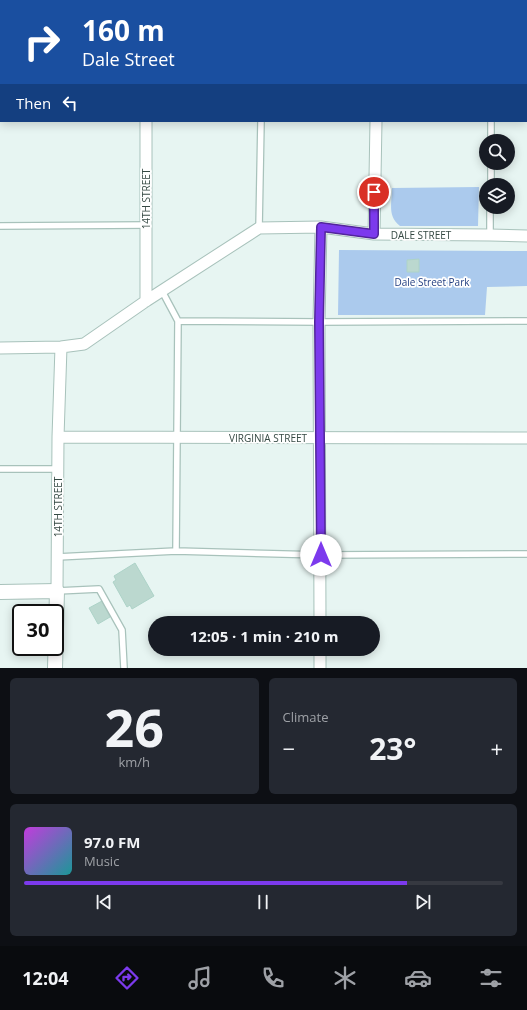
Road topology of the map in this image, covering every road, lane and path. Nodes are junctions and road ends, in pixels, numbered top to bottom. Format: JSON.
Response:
{"nodes":[{"id":1,"x":146,"y":122,"type":"edge"},
{"id":2,"x":261,"y":122,"type":"edge"},
{"id":3,"x":376,"y":122,"type":"edge"},
{"id":4,"x":491,"y":122,"type":"edge"},
{"id":5,"x":491,"y":134,"type":"edge"},
{"id":6,"x":490,"y":214,"type":"edge"},
{"id":7,"x":146,"y":225,"type":"junction"},
{"id":8,"x":0,"y":226,"type":"edge"},
{"id":9,"x":321,"y":227,"type":"junction"},
{"id":10,"x":259,"y":228,"type":"junction"},
{"id":11,"x":374,"y":234,"type":"junction"},
{"id":12,"x":490,"y":235,"type":"junction"},
{"id":13,"x":527,"y":236,"type":"edge"},
{"id":14,"x":162,"y":291,"type":"junction"},
{"id":15,"x":146,"y":301,"type":"junction"},
{"id":16,"x":178,"y":321,"type":"junction"},
{"id":17,"x":527,"y":321,"type":"edge"},
{"id":18,"x":319,"y":322,"type":"junction"},
{"id":19,"x":61,"y":347,"type":"junction"},
{"id":20,"x":0,"y":348,"type":"edge"},
{"id":21,"x":58,"y":437,"type":"junction"},
{"id":22,"x":176,"y":438,"type":"junction"},
{"id":23,"x":320,"y":438,"type":"junction"},
{"id":24,"x":527,"y":438,"type":"edge"},
{"id":25,"x":0,"y":469,"type":"edge"},
{"id":26,"x":58,"y":469,"type":"junction"},
{"id":27,"x":176,"y":551,"type":"junction"},
{"id":28,"x":527,"y":554,"type":"edge"},
{"id":29,"x":321,"y":555,"type":"junction"},
{"id":30,"x":57,"y":557,"type":"junction"},
{"id":31,"x":57,"y":591,"type":"junction"},
{"id":32,"x":0,"y":592,"type":"edge"},
{"id":33,"x":320,"y":616,"type":"edge"},
{"id":34,"x":320,"y":656,"type":"edge"},
{"id":35,"x":55,"y":668,"type":"edge"},
{"id":36,"x":124,"y":668,"type":"edge"},
{"id":37,"x":320,"y":668,"type":"edge"}],
"edges":[{"from":1,"to":7,"type":"street","name":"14TH STREET"},
{"from":2,"to":10,"type":"lane"},
{"from":3,"to":11,"type":"street"},
{"from":4,"to":5,"type":"lane"},
{"from":6,"to":12,"type":"lane"},
{"from":7,"to":8,"type":"lane"},
{"from":7,"to":15,"type":"street","name":"14TH STREET"},
{"from":9,"to":10,"type":"street","name":"DALE STREET"},
{"from":9,"to":11,"type":"street","name":"DALE STREET"},
{"from":9,"to":18,"type":"street"},
{"from":10,"to":14,"type":"street"},
{"from":11,"to":12,"type":"street","name":"DALE STREET"},
{"from":12,"to":13,"type":"street","name":"DALE STREET"},
{"from":14,"to":15,"type":"street"},
{"from":14,"to":16,"type":"lane"},
{"from":15,"to":19,"type":"street"},
{"from":16,"to":18,"type":"lane"},
{"from":16,"to":22,"type":"lane"},
{"from":17,"to":18,"type":"lane"},
{"from":18,"to":23,"type":"street"},
{"from":19,"to":20,"type":"street"},
{"from":19,"to":21,"type":"street","name":"14TH STREET"},
{"from":21,"to":22,"type":"street","name":"VIRGINIA STREET"},
{"from":21,"to":26,"type":"street","name":"14TH STREET"},
{"from":22,"to":23,"type":"street","name":"VIRGINIA STREET"},
{"from":22,"to":27,"type":"lane"},
{"from":23,"to":24,"type":"street","name":"VIRGINIA STREET"},
{"from":23,"to":29,"type":"street"},
{"from":25,"to":26,"type":"lane"},
{"from":26,"to":30,"type":"street","name":"14TH STREET"},
{"from":27,"to":29,"type":"lane"},
{"from":27,"to":30,"type":"lane"},
{"from":28,"to":29,"type":"lane"},
{"from":29,"to":33,"type":"street"},
{"from":30,"to":31,"type":"street","name":"14TH STREET"},
{"from":31,"to":32,"type":"street"},
{"from":31,"to":35,"type":"street","name":"14TH STREET"},
{"from":31,"to":36,"type":"lane"},
{"from":34,"to":37,"type":"street"}]}
